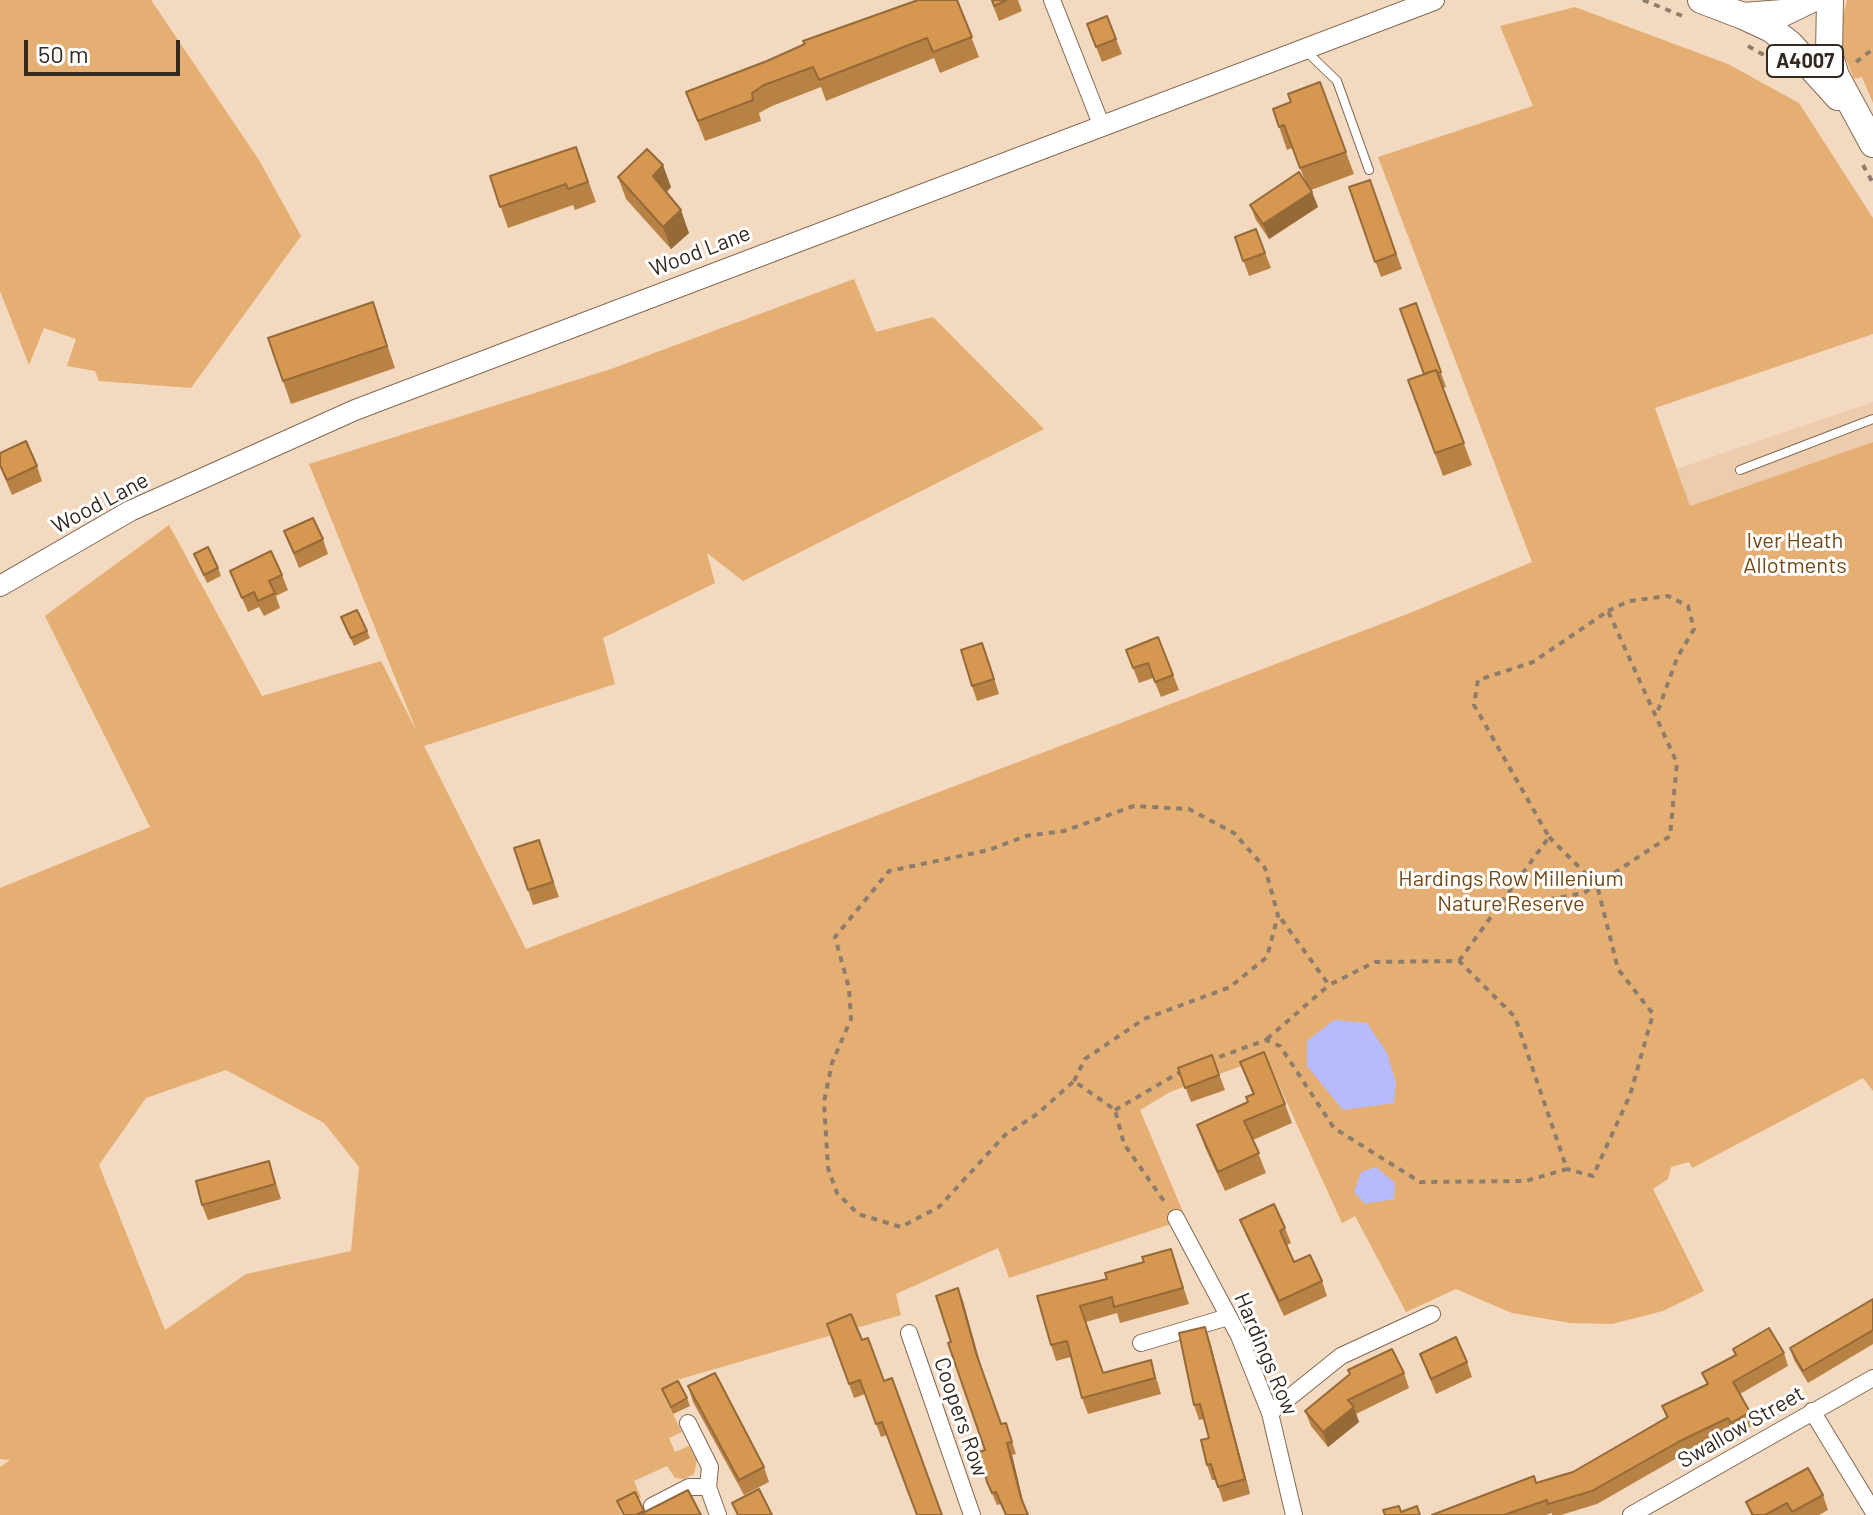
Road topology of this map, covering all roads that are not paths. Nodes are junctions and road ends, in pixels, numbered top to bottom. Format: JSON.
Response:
{"nodes":[{"id":1,"x":1052,"y":0,"type":"edge"},
{"id":2,"x":1434,"y":0,"type":"edge"},
{"id":3,"x":1701,"y":0,"type":"edge"},
{"id":4,"x":1810,"y":0,"type":"edge"},
{"id":5,"x":1830,"y":0,"type":"edge"},
{"id":6,"x":1743,"y":16,"type":"junction"},
{"id":7,"x":1303,"y":49,"type":"junction"},
{"id":8,"x":1858,"y":116,"type":"junction"},
{"id":9,"x":1101,"y":124,"type":"junction"},
{"id":10,"x":1873,"y":144,"type":"edge"},
{"id":11,"x":1369,"y":170,"type":"dead end"},
{"id":12,"x":1873,"y":419,"type":"edge"},
{"id":13,"x":1740,"y":470,"type":"dead end"},
{"id":14,"x":0,"y":586,"type":"edge"},
{"id":15,"x":1176,"y":1218,"type":"road end"},
{"id":16,"x":1432,"y":1314,"type":"dead end"},
{"id":17,"x":1228,"y":1317,"type":"junction"},
{"id":18,"x":909,"y":1333,"type":"dead end"},
{"id":19,"x":1141,"y":1343,"type":"dead end"},
{"id":20,"x":1873,"y":1378,"type":"edge"},
{"id":21,"x":1812,"y":1411,"type":"junction"},
{"id":22,"x":1270,"y":1413,"type":"junction"},
{"id":23,"x":688,"y":1423,"type":"dead end"},
{"id":24,"x":708,"y":1487,"type":"junction"},
{"id":25,"x":652,"y":1506,"type":"edge"},
{"id":26,"x":1873,"y":1511,"type":"edge"},
{"id":27,"x":718,"y":1515,"type":"edge"},
{"id":28,"x":972,"y":1515,"type":"edge"},
{"id":29,"x":1294,"y":1515,"type":"edge"},
{"id":30,"x":1631,"y":1515,"type":"edge"}],
"edges":[{"from":1,"to":9,"type":"street"},
{"from":2,"to":7,"type":"street","name":"Wood Lane"},
{"from":3,"to":6,"type":"main road"},
{"from":4,"to":6,"type":"main road"},
{"from":5,"to":8,"type":"main road","number":"A4007"},
{"from":6,"to":8,"type":"main road","number":"A4007"},
{"from":7,"to":9,"type":"street","name":"Wood Lane"},
{"from":7,"to":11,"type":"lane"},
{"from":8,"to":10,"type":"main road","number":"A4007"},
{"from":9,"to":14,"type":"street","name":"Wood Lane"},
{"from":12,"to":13,"type":"lane"},
{"from":15,"to":17,"type":"street","name":"Hardings Row"},
{"from":16,"to":22,"type":"street"},
{"from":17,"to":19,"type":"street"},
{"from":17,"to":22,"type":"street","name":"Hardings Row"},
{"from":18,"to":28,"type":"street","name":"Coopers Row"},
{"from":20,"to":21,"type":"street","name":"Swallow Street"},
{"from":21,"to":26,"type":"street"},
{"from":21,"to":30,"type":"street","name":"Swallow Street"},
{"from":22,"to":29,"type":"street","name":"Hardings Row"},
{"from":23,"to":24,"type":"street"},
{"from":24,"to":25,"type":"street"},
{"from":24,"to":27,"type":"street"}]}
